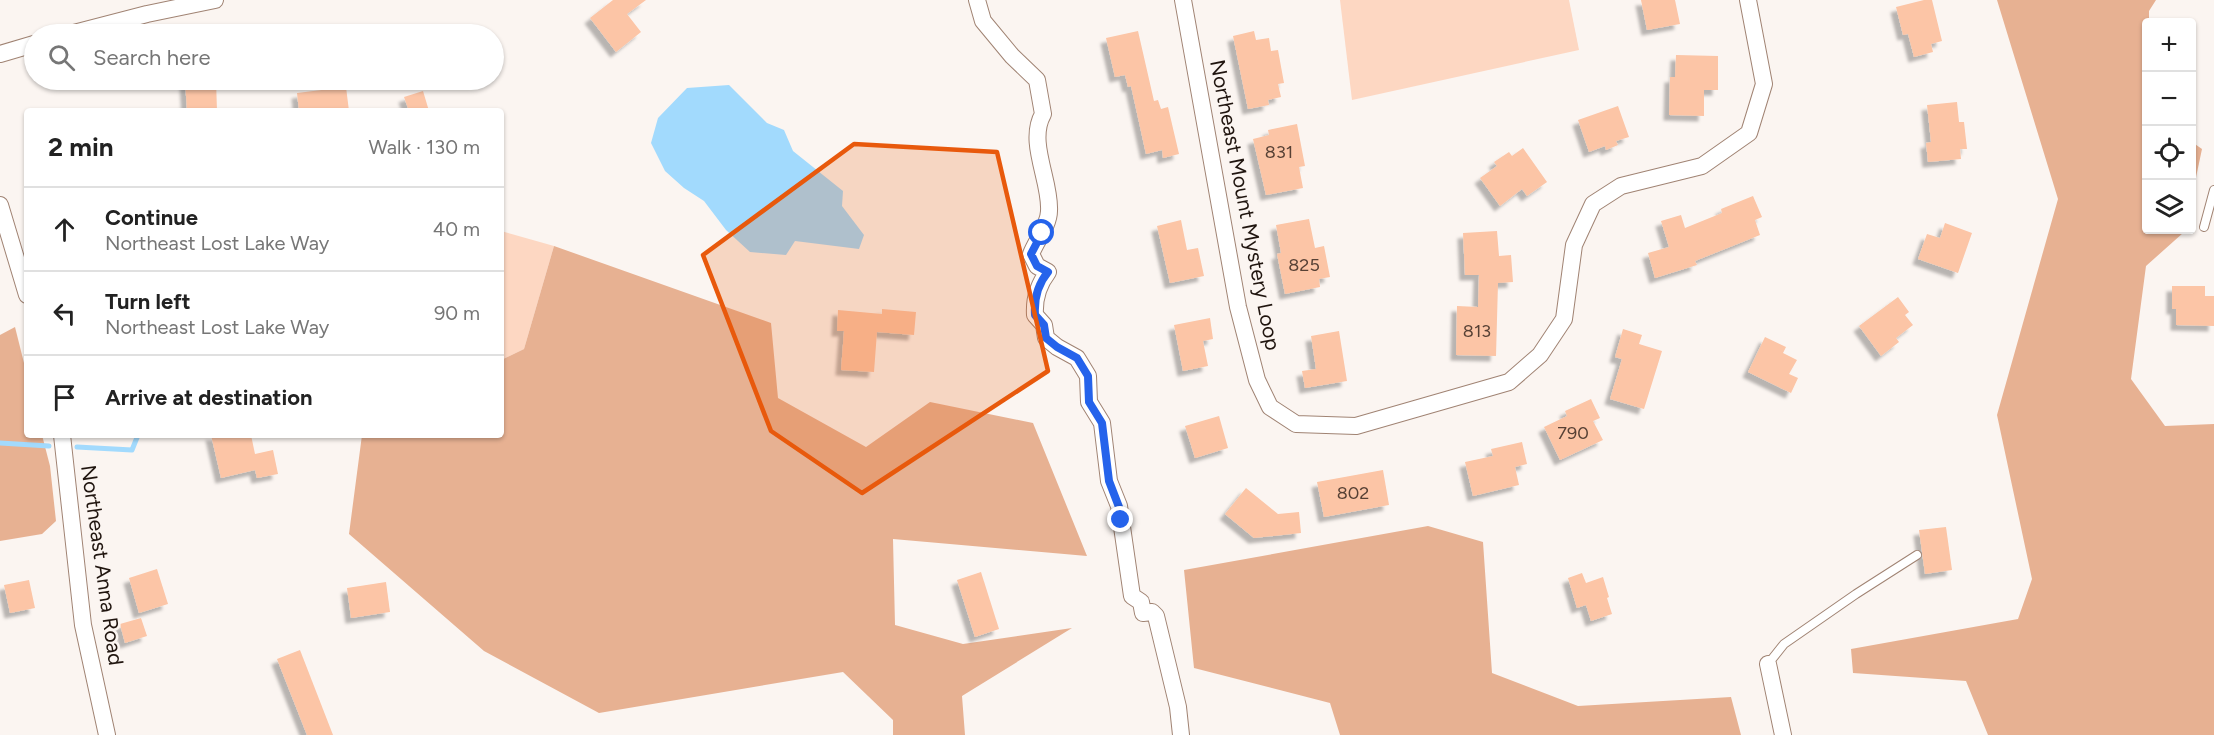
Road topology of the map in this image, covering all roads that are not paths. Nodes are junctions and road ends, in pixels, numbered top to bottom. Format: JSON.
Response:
{"nodes":[{"id":1,"x":215,"y":0,"type":"edge"},
{"id":2,"x":977,"y":0,"type":"edge"},
{"id":3,"x":1183,"y":0,"type":"edge"},
{"id":4,"x":1748,"y":0,"type":"edge"},
{"id":5,"x":108,"y":24,"type":"edge"},
{"id":6,"x":24,"y":47,"type":"edge"},
{"id":7,"x":0,"y":54,"type":"edge"},
{"id":8,"x":2214,"y":190,"type":"edge"},
{"id":9,"x":1,"y":211,"type":"edge"},
{"id":10,"x":2204,"y":227,"type":"dead end"},
{"id":11,"x":24,"y":285,"type":"edge"},
{"id":12,"x":62,"y":438,"type":"edge"},
{"id":13,"x":1917,"y":555,"type":"dead end"},
{"id":14,"x":1768,"y":664,"type":"joint"},
{"id":15,"x":107,"y":735,"type":"edge"},
{"id":16,"x":1181,"y":735,"type":"edge"},
{"id":17,"x":1783,"y":735,"type":"edge"}],
"edges":[{"from":1,"to":5,"type":"street"},
{"from":2,"to":16,"type":"street"},
{"from":3,"to":4,"type":"street","name":"Northeast Mount Mystery Loop"},
{"from":6,"to":7,"type":"street"},
{"from":8,"to":10,"type":"lane"},
{"from":9,"to":11,"type":"street"},
{"from":12,"to":15,"type":"street","name":"Northeast Anna Road"},
{"from":13,"to":14,"type":"lane"},
{"from":14,"to":17,"type":"street"}]}
